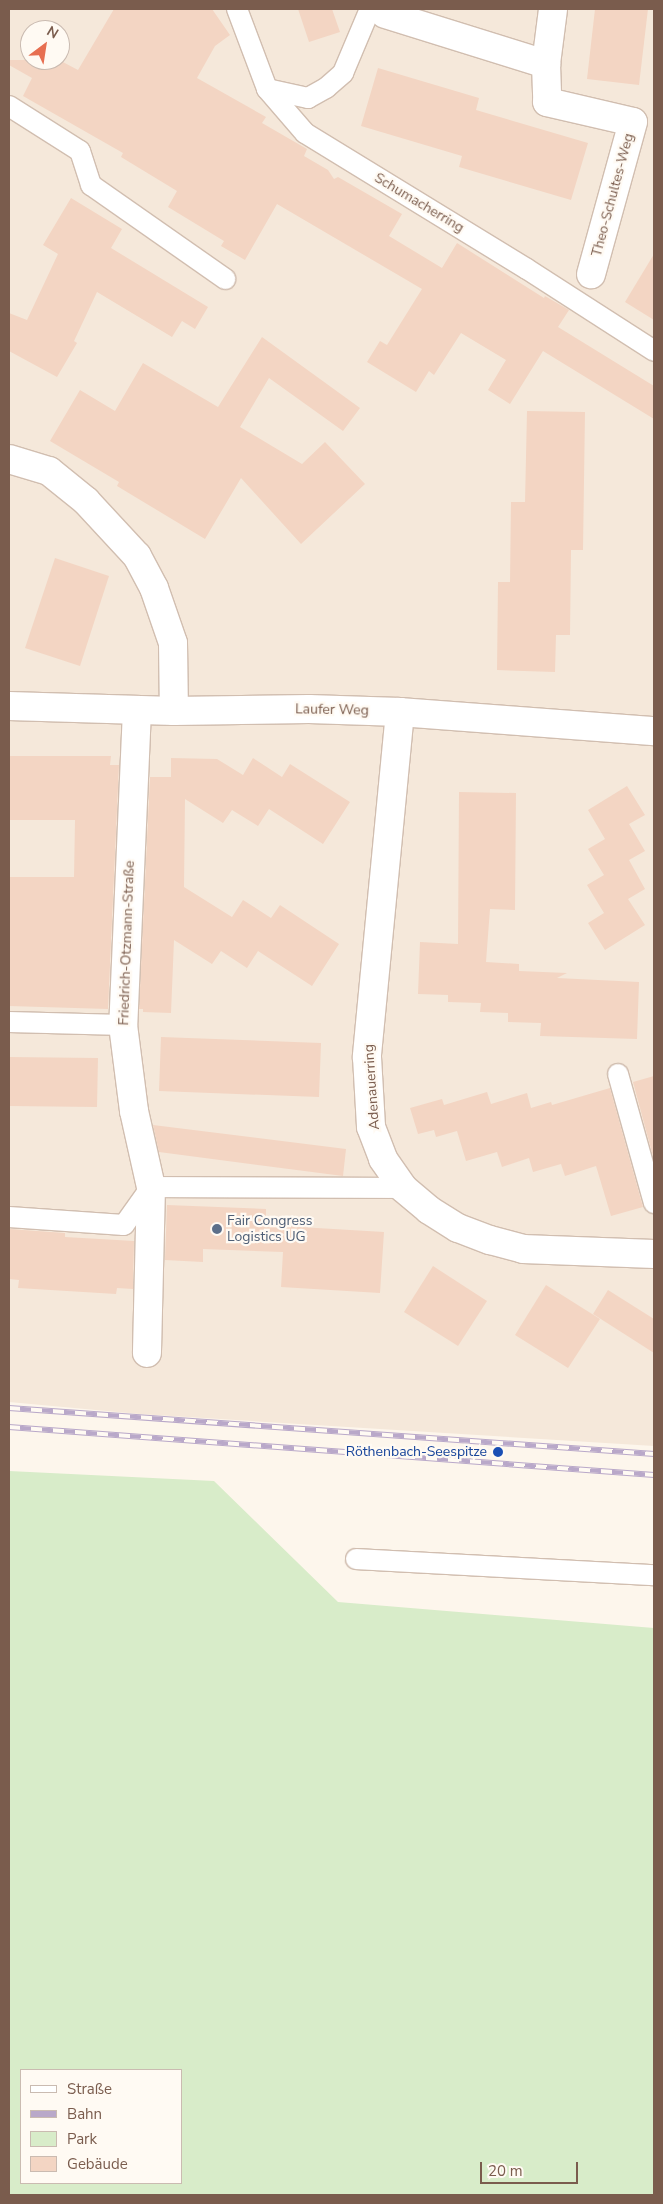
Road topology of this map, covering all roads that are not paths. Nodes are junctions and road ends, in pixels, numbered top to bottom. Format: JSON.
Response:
{"nodes":[{"id":1,"x":237,"y":9,"type":"edge"},
{"id":2,"x":553,"y":9,"type":"edge"},
{"id":3,"x":378,"y":11,"type":"edge"},
{"id":4,"x":546,"y":64,"type":"junction"},
{"id":5,"x":267,"y":89,"type":"junction"},
{"id":6,"x":9,"y":106,"type":"edge"},
{"id":7,"x":591,"y":274,"type":"dead end"},
{"id":8,"x":225,"y":279,"type":"dead end"},
{"id":9,"x":654,"y":351,"type":"edge"},
{"id":10,"x":9,"y":459,"type":"edge"},
{"id":11,"x":9,"y":706,"type":"edge"},
{"id":12,"x":137,"y":710,"type":"junction"},
{"id":13,"x":174,"y":711,"type":"junction"},
{"id":14,"x":400,"y":712,"type":"junction"},
{"id":15,"x":654,"y":731,"type":"edge"},
{"id":16,"x":9,"y":1022,"type":"edge"},
{"id":17,"x":122,"y":1025,"type":"junction"},
{"id":18,"x":618,"y":1074,"type":"dead end"},
{"id":19,"x":151,"y":1187,"type":"junction"},
{"id":20,"x":403,"y":1188,"type":"junction"},
{"id":21,"x":654,"y":1203,"type":"edge"},
{"id":22,"x":9,"y":1217,"type":"edge"},
{"id":23,"x":654,"y":1254,"type":"edge"},
{"id":24,"x":147,"y":1359,"type":"dead end"},
{"id":25,"x":356,"y":1559,"type":"dead end"},
{"id":26,"x":654,"y":1575,"type":"edge"}],
"edges":[{"from":1,"to":5,"type":"lane","name":"Schumacherring"},
{"from":2,"to":4,"type":"street","name":"Theo-Schultes-Weg"},
{"from":3,"to":4,"type":"street"},
{"from":3,"to":5,"type":"lane"},
{"from":4,"to":7,"type":"street","name":"Theo-Schultes-Weg"},
{"from":5,"to":9,"type":"lane","name":"Schumacherring"},
{"from":6,"to":8,"type":"lane"},
{"from":10,"to":13,"type":"street"},
{"from":11,"to":12,"type":"street","name":"Laufer Weg"},
{"from":12,"to":13,"type":"street","name":"Laufer Weg"},
{"from":12,"to":17,"type":"street","name":"Friedrich-Otzmann-Straße"},
{"from":13,"to":14,"type":"street","name":"Laufer Weg"},
{"from":14,"to":15,"type":"street","name":"Laufer Weg"},
{"from":14,"to":20,"type":"street","name":"Adenauerring"},
{"from":16,"to":17,"type":"lane"},
{"from":17,"to":19,"type":"street","name":"Friedrich-Otzmann-Straße"},
{"from":18,"to":21,"type":"lane"},
{"from":19,"to":20,"type":"lane"},
{"from":19,"to":22,"type":"lane"},
{"from":19,"to":24,"type":"street","name":"Friedrich-Otzmann-Straße"},
{"from":20,"to":23,"type":"street","name":"Adenauerring"},
{"from":25,"to":26,"type":"lane"}]}
